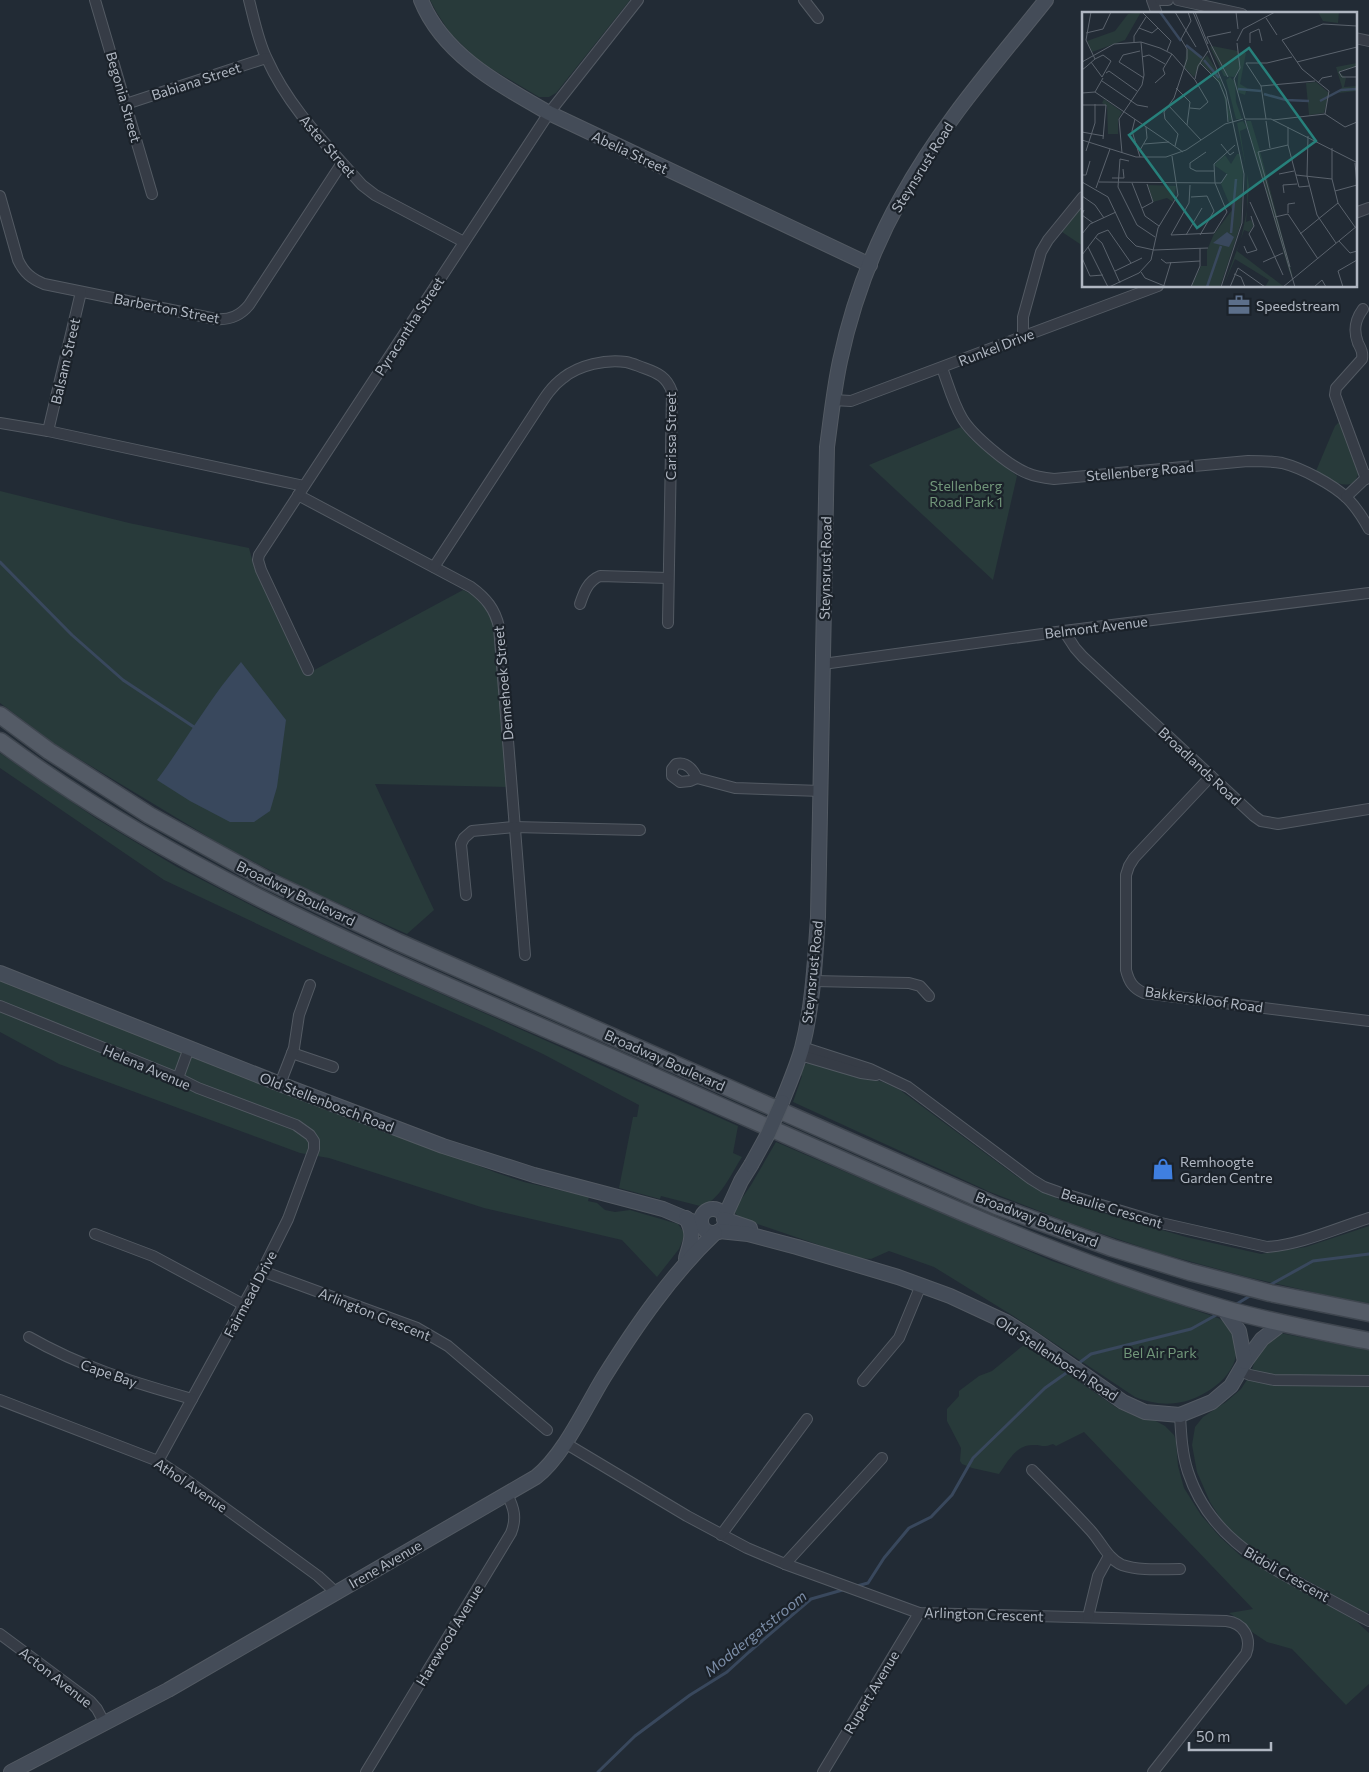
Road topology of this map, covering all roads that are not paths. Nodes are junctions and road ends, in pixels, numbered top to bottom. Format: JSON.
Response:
{"nodes":[{"id":1,"x":95,"y":0,"type":"edge"},
{"id":2,"x":249,"y":0,"type":"edge"},
{"id":3,"x":421,"y":0,"type":"edge"},
{"id":4,"x":638,"y":0,"type":"edge"},
{"id":5,"x":804,"y":0,"type":"edge"},
{"id":6,"x":1046,"y":0,"type":"edge"},
{"id":7,"x":1152,"y":0,"type":"edge"},
{"id":8,"x":1160,"y":0,"type":"edge"},
{"id":9,"x":1168,"y":0,"type":"edge"},
{"id":10,"x":1178,"y":0,"type":"edge"},
{"id":11,"x":1156,"y":12,"type":"edge"},
{"id":12,"x":1233,"y":12,"type":"edge"},
{"id":13,"x":818,"y":18,"type":"dead end"},
{"id":14,"x":1356,"y":38,"type":"edge"},
{"id":15,"x":1369,"y":41,"type":"edge"},
{"id":16,"x":266,"y":58,"type":"junction"},
{"id":17,"x":126,"y":104,"type":"junction"},
{"id":18,"x":549,"y":113,"type":"junction"},
{"id":19,"x":342,"y":163,"type":"junction"},
{"id":20,"x":152,"y":194,"type":"dead end"},
{"id":21,"x":0,"y":196,"type":"edge"},
{"id":22,"x":1082,"y":198,"type":"edge"},
{"id":23,"x":1369,"y":208,"type":"edge"},
{"id":24,"x":1356,"y":213,"type":"edge"},
{"id":25,"x":464,"y":242,"type":"junction"},
{"id":26,"x":870,"y":264,"type":"junction"},
{"id":27,"x":1153,"y":288,"type":"edge"},
{"id":28,"x":81,"y":292,"type":"junction"},
{"id":29,"x":1364,"y":309,"type":"dead end"},
{"id":30,"x":1024,"y":336,"type":"junction"},
{"id":31,"x":942,"y":368,"type":"junction"},
{"id":32,"x":833,"y":400,"type":"junction"},
{"id":33,"x":0,"y":423,"type":"edge"},
{"id":34,"x":48,"y":431,"type":"junction"},
{"id":35,"x":1367,"y":477,"type":"edge"},
{"id":36,"x":304,"y":486,"type":"junction"},
{"id":37,"x":298,"y":495,"type":"junction"},
{"id":38,"x":1346,"y":497,"type":"junction"},
{"id":39,"x":1369,"y":529,"type":"edge"},
{"id":40,"x":434,"y":567,"type":"junction"},
{"id":41,"x":668,"y":578,"type":"junction"},
{"id":42,"x":1369,"y":593,"type":"edge"},
{"id":43,"x":580,"y":604,"type":"dead end"},
{"id":44,"x":668,"y":624,"type":"dead end"},
{"id":45,"x":1064,"y":631,"type":"junction"},
{"id":46,"x":823,"y":664,"type":"junction"},
{"id":47,"x":308,"y":670,"type":"dead end"},
{"id":48,"x":0,"y":715,"type":"edge"},
{"id":49,"x":0,"y":741,"type":"edge"},
{"id":50,"x":1211,"y":776,"type":"junction"},
{"id":51,"x":697,"y":778,"type":"dead end"},
{"id":52,"x":820,"y":791,"type":"junction"},
{"id":53,"x":1369,"y":809,"type":"edge"},
{"id":54,"x":514,"y":828,"type":"junction"},
{"id":55,"x":640,"y":830,"type":"dead end"},
{"id":56,"x":466,"y":895,"type":"dead end"},
{"id":57,"x":525,"y":955,"type":"dead end"},
{"id":58,"x":0,"y":973,"type":"edge"},
{"id":59,"x":813,"y":981,"type":"junction"},
{"id":60,"x":310,"y":985,"type":"dead end"},
{"id":61,"x":929,"y":996,"type":"dead end"},
{"id":62,"x":0,"y":1006,"type":"edge"},
{"id":63,"x":1369,"y":1020,"type":"edge"},
{"id":64,"x":189,"y":1048,"type":"junction"},
{"id":65,"x":292,"y":1053,"type":"junction"},
{"id":66,"x":799,"y":1055,"type":"junction"},
{"id":67,"x":333,"y":1067,"type":"dead end"},
{"id":68,"x":178,"y":1078,"type":"junction"},
{"id":69,"x":280,"y":1084,"type":"junction"},
{"id":70,"x":296,"y":1125,"type":"joint"},
{"id":71,"x":663,"y":1208,"type":"junction"},
{"id":72,"x":686,"y":1218,"type":"junction"},
{"id":73,"x":1369,"y":1218,"type":"edge"},
{"id":74,"x":717,"y":1220,"type":"junction"},
{"id":75,"x":701,"y":1226,"type":"junction"},
{"id":76,"x":95,"y":1234,"type":"dead end"},
{"id":77,"x":772,"y":1242,"type":"junction"},
{"id":78,"x":701,"y":1246,"type":"junction"},
{"id":79,"x":797,"y":1247,"type":"junction"},
{"id":80,"x":683,"y":1264,"type":"junction"},
{"id":81,"x":262,"y":1271,"type":"junction"},
{"id":82,"x":921,"y":1286,"type":"junction"},
{"id":83,"x":244,"y":1305,"type":"junction"},
{"id":84,"x":1223,"y":1308,"type":"junction"},
{"id":85,"x":1369,"y":1313,"type":"edge"},
{"id":86,"x":1283,"y":1323,"type":"junction"},
{"id":87,"x":29,"y":1337,"type":"dead end"},
{"id":88,"x":1369,"y":1341,"type":"edge"},
{"id":89,"x":1243,"y":1367,"type":"junction"},
{"id":90,"x":862,"y":1381,"type":"dead end"},
{"id":91,"x":1369,"y":1381,"type":"edge"},
{"id":92,"x":192,"y":1399,"type":"junction"},
{"id":93,"x":0,"y":1400,"type":"edge"},
{"id":94,"x":1180,"y":1416,"type":"junction"},
{"id":95,"x":808,"y":1419,"type":"dead end"},
{"id":96,"x":547,"y":1430,"type":"dead end"},
{"id":97,"x":565,"y":1442,"type":"junction"},
{"id":98,"x":882,"y":1458,"type":"dead end"},
{"id":99,"x":158,"y":1461,"type":"junction"},
{"id":100,"x":1032,"y":1470,"type":"dead end"},
{"id":101,"x":508,"y":1494,"type":"junction"},
{"id":102,"x":721,"y":1535,"type":"junction"},
{"id":103,"x":1109,"y":1556,"type":"junction"},
{"id":104,"x":785,"y":1564,"type":"junction"},
{"id":105,"x":1180,"y":1569,"type":"dead end"},
{"id":106,"x":335,"y":1594,"type":"junction"},
{"id":107,"x":919,"y":1612,"type":"junction"},
{"id":108,"x":1088,"y":1617,"type":"junction"},
{"id":109,"x":1367,"y":1621,"type":"edge"},
{"id":110,"x":0,"y":1634,"type":"edge"},
{"id":111,"x":105,"y":1724,"type":"junction"},
{"id":112,"x":11,"y":1772,"type":"edge"},
{"id":113,"x":366,"y":1772,"type":"edge"},
{"id":114,"x":823,"y":1772,"type":"edge"},
{"id":115,"x":1152,"y":1772,"type":"edge"}],
"edges":[{"from":1,"to":17,"type":"street","name":"Begonia Street"},
{"from":2,"to":16,"type":"street","name":"Aster Street"},
{"from":3,"to":18,"type":"street","name":"Abelia Street"},
{"from":4,"to":18,"type":"street","name":"Pyracantha Street"},
{"from":5,"to":13,"type":"street"},
{"from":6,"to":26,"type":"street","name":"Steynsrust Road"},
{"from":7,"to":11,"type":"street"},
{"from":8,"to":9,"type":"street"},
{"from":10,"to":12,"type":"street"},
{"from":14,"to":15,"type":"street"},
{"from":16,"to":17,"type":"street","name":"Babiana Street"},
{"from":16,"to":19,"type":"street","name":"Aster Street"},
{"from":17,"to":20,"type":"street","name":"Begonia Street"},
{"from":18,"to":25,"type":"street","name":"Pyracantha Street"},
{"from":18,"to":26,"type":"street","name":"Abelia Street"},
{"from":19,"to":25,"type":"street","name":"Aster Street"},
{"from":19,"to":28,"type":"street","name":"Barberton Street"},
{"from":21,"to":28,"type":"street","name":"Barberton Street"},
{"from":22,"to":30,"type":"street"},
{"from":23,"to":24,"type":"street"},
{"from":25,"to":36,"type":"street","name":"Pyracantha Street"},
{"from":26,"to":32,"type":"street","name":"Steynsrust Road"},
{"from":27,"to":30,"type":"street","name":"Runkel Drive"},
{"from":28,"to":34,"type":"street","name":"Balsam Street"},
{"from":29,"to":35,"type":"street"},
{"from":30,"to":31,"type":"street","name":"Runkel Drive"},
{"from":31,"to":32,"type":"street","name":"Runkel Drive"},
{"from":31,"to":38,"type":"street","name":"Stellenberg Road"},
{"from":32,"to":46,"type":"street","name":"Steynsrust Road"},
{"from":33,"to":34,"type":"street"},
{"from":34,"to":36,"type":"street"},
{"from":35,"to":38,"type":"street"},
{"from":36,"to":37,"type":"street","name":"Pyracantha Street"},
{"from":37,"to":40,"type":"street","name":"Dennehoek Street"},
{"from":37,"to":47,"type":"street","name":"Pyracantha Street"},
{"from":38,"to":39,"type":"street","name":"Stellenberg Road"},
{"from":40,"to":41,"type":"street","name":"Carissa Street"},
{"from":40,"to":54,"type":"street","name":"Dennehoek Street"},
{"from":41,"to":43,"type":"street"},
{"from":41,"to":44,"type":"street","name":"Carissa Street"},
{"from":42,"to":45,"type":"street","name":"Belmont Avenue"},
{"from":45,"to":46,"type":"street","name":"Belmont Avenue"},
{"from":45,"to":50,"type":"street","name":"Broadlands Road"},
{"from":46,"to":52,"type":"street","name":"Steynsrust Road"},
{"from":48,"to":85,"type":"main road","name":"Broadway Boulevard"},
{"from":49,"to":84,"type":"main road","name":"Broadway Boulevard"},
{"from":50,"to":53,"type":"street","name":"Broadlands Road"},
{"from":50,"to":63,"type":"street","name":"Bakkerskloof Road"},
{"from":51,"to":52,"type":"street"},
{"from":52,"to":59,"type":"street","name":"Steynsrust Road"},
{"from":54,"to":55,"type":"street"},
{"from":54,"to":56,"type":"street"},
{"from":54,"to":57,"type":"street","name":"Dennehoek Street"},
{"from":58,"to":64,"type":"street","name":"Old Stellenbosch Road"},
{"from":59,"to":61,"type":"street"},
{"from":59,"to":66,"type":"street","name":"Steynsrust Road"},
{"from":60,"to":65,"type":"street"},
{"from":62,"to":68,"type":"street","name":"Helena Avenue"},
{"from":64,"to":68,"type":"street"},
{"from":64,"to":69,"type":"street","name":"Old Stellenbosch Road"},
{"from":65,"to":67,"type":"street"},
{"from":65,"to":69,"type":"street"},
{"from":66,"to":73,"type":"street","name":"Beaulie Crescent"},
{"from":66,"to":74,"type":"street","name":"Steynsrust Road","bridge":true},
{"from":68,"to":70,"type":"street","name":"Helena Avenue"},
{"from":69,"to":71,"type":"street","name":"Old Stellenbosch Road"},
{"from":70,"to":81,"type":"street","name":"Fairmead Drive"},
{"from":71,"to":72,"type":"street","name":"Old Stellenbosch Road"},
{"from":71,"to":74,"type":"street","name":"Old Stellenbosch Road"},
{"from":72,"to":75,"type":"street","name":"Old Stellenbosch Road"},
{"from":72,"to":80,"type":"street"},
{"from":74,"to":75,"type":"street","name":"Old Stellenbosch Road"},
{"from":74,"to":77,"type":"street","name":"Old Stellenbosch Road"},
{"from":74,"to":78,"type":"street","name":"Irene Avenue"},
{"from":74,"to":79,"type":"street","name":"Old Stellenbosch Road"},
{"from":75,"to":80,"type":"street","name":"Irene Avenue"},
{"from":76,"to":83,"type":"street"},
{"from":77,"to":78,"type":"street"},
{"from":77,"to":79,"type":"street","name":"Old Stellenbosch Road"},
{"from":78,"to":80,"type":"street","name":"Irene Avenue"},
{"from":79,"to":82,"type":"street","name":"Old Stellenbosch Road"},
{"from":80,"to":97,"type":"street","name":"Irene Avenue"},
{"from":81,"to":83,"type":"street","name":"Fairmead Drive"},
{"from":81,"to":96,"type":"street","name":"Arlington Crescent"},
{"from":82,"to":90,"type":"street"},
{"from":82,"to":94,"type":"street","name":"Old Stellenbosch Road"},
{"from":83,"to":92,"type":"street","name":"Fairmead Drive"},
{"from":84,"to":86,"type":"main road","name":"Broadway Boulevard"},
{"from":84,"to":89,"type":"street"},
{"from":86,"to":88,"type":"main road","name":"Broadway Boulevard"},
{"from":86,"to":89,"type":"street","name":"Old Stellenbosch Road"},
{"from":87,"to":92,"type":"street","name":"Cape Bay"},
{"from":89,"to":91,"type":"street"},
{"from":89,"to":94,"type":"street","name":"Old Stellenbosch Road"},
{"from":92,"to":99,"type":"street","name":"Fairmead Drive"},
{"from":93,"to":99,"type":"street","name":"Athol Avenue"},
{"from":94,"to":109,"type":"street","name":"Bidoli Crescent"},
{"from":95,"to":102,"type":"street"},
{"from":97,"to":101,"type":"street","name":"Irene Avenue"},
{"from":97,"to":102,"type":"street","name":"Arlington Crescent"},
{"from":98,"to":104,"type":"street"},
{"from":99,"to":106,"type":"street","name":"Athol Avenue"},
{"from":100,"to":103,"type":"street"},
{"from":101,"to":106,"type":"street","name":"Irene Avenue"},
{"from":101,"to":113,"type":"street","name":"Harewood Avenue"},
{"from":102,"to":104,"type":"street","name":"Arlington Crescent"},
{"from":103,"to":105,"type":"street"},
{"from":103,"to":108,"type":"street"},
{"from":104,"to":107,"type":"street","name":"Arlington Crescent"},
{"from":106,"to":111,"type":"street","name":"Irene Avenue"},
{"from":107,"to":108,"type":"street","name":"Arlington Crescent"},
{"from":107,"to":114,"type":"street","name":"Rupert Avenue"},
{"from":108,"to":115,"type":"street","name":"Arlington Crescent"},
{"from":110,"to":111,"type":"street","name":"Acton Avenue"},
{"from":111,"to":112,"type":"street","name":"Irene Avenue"}]}
